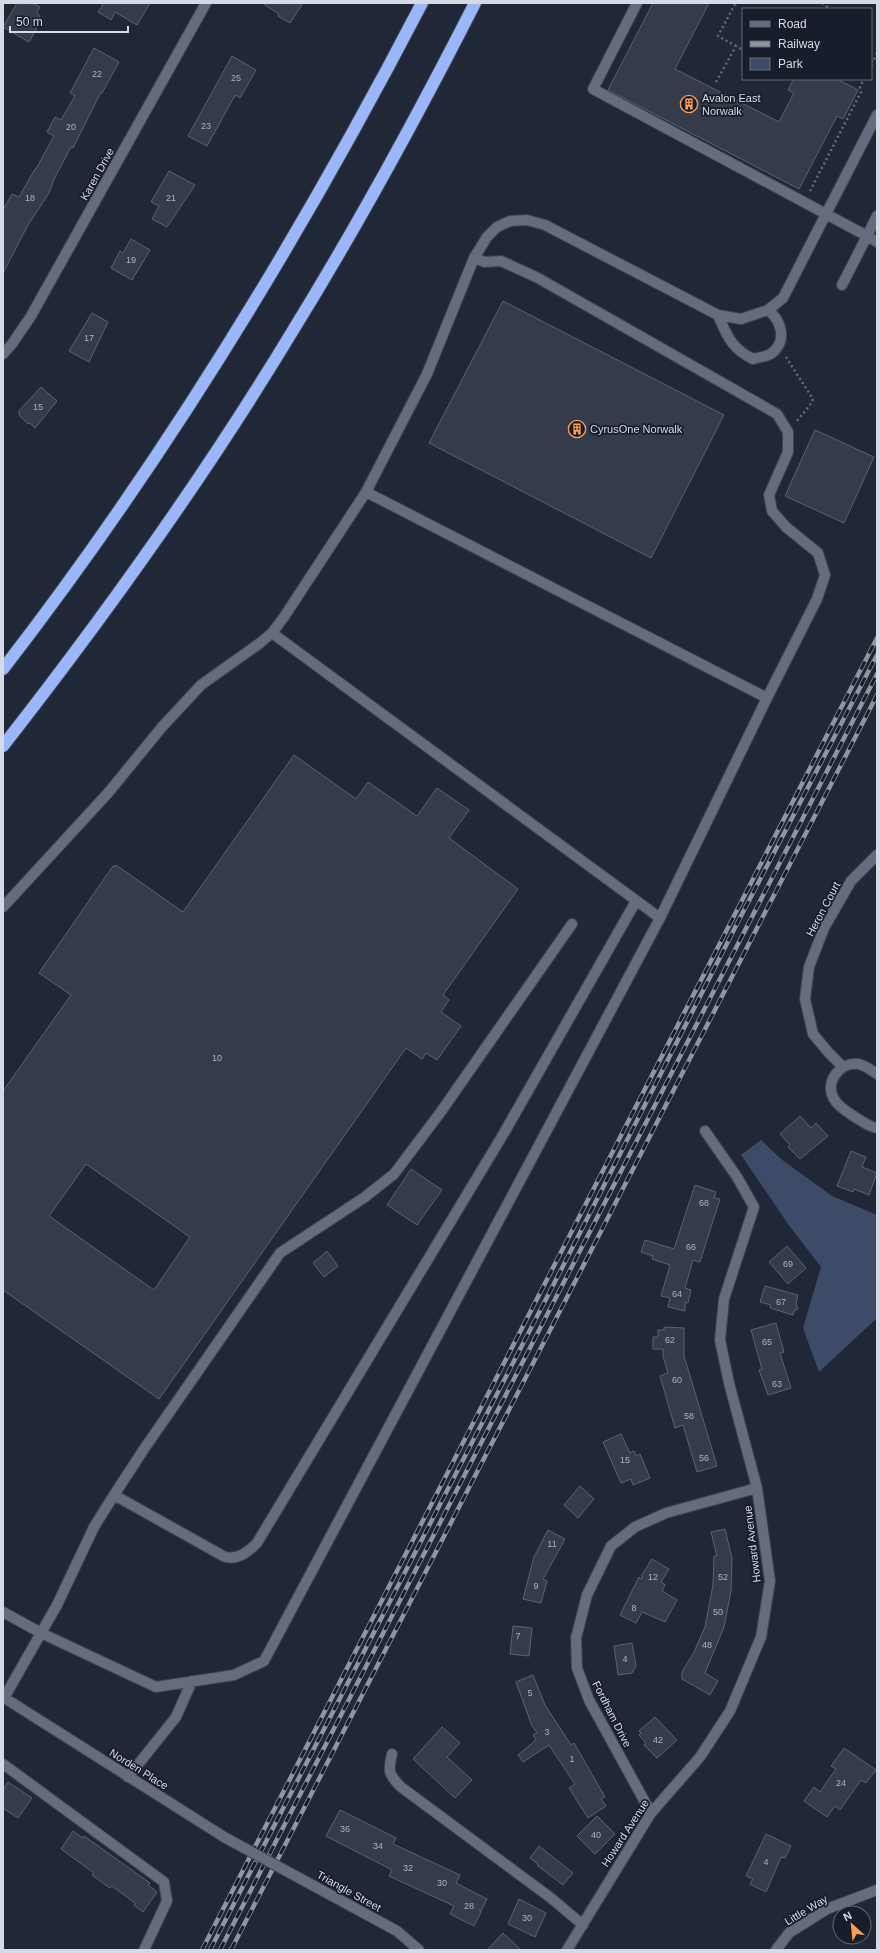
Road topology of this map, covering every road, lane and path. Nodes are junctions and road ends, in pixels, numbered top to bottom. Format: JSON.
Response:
{"nodes":[{"id":1,"x":206,"y":3,"type":"edge"},
{"id":2,"x":422,"y":3,"type":"edge"},
{"id":3,"x":475,"y":3,"type":"edge"},
{"id":4,"x":637,"y":3,"type":"edge"},
{"id":5,"x":735,"y":4,"type":"edge"},
{"id":6,"x":736,"y":46,"type":"junction"},
{"id":7,"x":742,"y":49,"type":"edge"},
{"id":8,"x":877,"y":53,"type":"edge"},
{"id":9,"x":872,"y":61,"type":"edge"},
{"id":10,"x":864,"y":80,"type":"edge"},
{"id":11,"x":716,"y":82,"type":"dead end"},
{"id":12,"x":877,"y":115,"type":"edge"},
{"id":13,"x":804,"y":203,"type":"junction"},
{"id":14,"x":826,"y":214,"type":"junction"},
{"id":15,"x":877,"y":216,"type":"edge"},
{"id":16,"x":867,"y":236,"type":"junction"},
{"id":17,"x":877,"y":242,"type":"edge"},
{"id":18,"x":474,"y":258,"type":"junction"},
{"id":19,"x":842,"y":285,"type":"dead end"},
{"id":20,"x":768,"y":310,"type":"junction"},
{"id":21,"x":718,"y":315,"type":"junction"},
{"id":22,"x":780,"y":343,"type":"junction"},
{"id":23,"x":3,"y":354,"type":"edge"},
{"id":24,"x":788,"y":432,"type":"junction"},
{"id":25,"x":366,"y":492,"type":"junction"},
{"id":26,"x":272,"y":633,"type":"junction"},
{"id":27,"x":3,"y":669,"type":"edge"},
{"id":28,"x":767,"y":698,"type":"junction"},
{"id":29,"x":3,"y":746,"type":"edge"},
{"id":30,"x":877,"y":855,"type":"edge"},
{"id":31,"x":636,"y":901,"type":"junction"},
{"id":32,"x":3,"y":907,"type":"edge"},
{"id":33,"x":660,"y":918,"type":"junction"},
{"id":34,"x":572,"y":924,"type":"dead end"},
{"id":35,"x":843,"y":1067,"type":"junction"},
{"id":36,"x":877,"y":1074,"type":"edge"},
{"id":37,"x":877,"y":1128,"type":"edge"},
{"id":38,"x":705,"y":1132,"type":"dead end"},
{"id":39,"x":757,"y":1488,"type":"junction"},
{"id":40,"x":114,"y":1495,"type":"junction"},
{"id":41,"x":3,"y":1612,"type":"edge"},
{"id":42,"x":41,"y":1633,"type":"junction"},
{"id":43,"x":192,"y":1681,"type":"junction"},
{"id":44,"x":3,"y":1697,"type":"edge"},
{"id":45,"x":392,"y":1754,"type":"dead end"},
{"id":46,"x":3,"y":1764,"type":"edge"},
{"id":47,"x":128,"y":1777,"type":"junction"},
{"id":48,"x":651,"y":1813,"type":"junction"},
{"id":49,"x":264,"y":1857,"type":"joint"},
{"id":50,"x":877,"y":1890,"type":"edge"},
{"id":51,"x":583,"y":1924,"type":"junction"},
{"id":52,"x":144,"y":1950,"type":"edge"},
{"id":53,"x":419,"y":1950,"type":"edge"},
{"id":54,"x":567,"y":1950,"type":"edge"},
{"id":55,"x":776,"y":1950,"type":"edge"}],
"edges":[{"from":1,"to":23,"type":"street","name":"Karen Drive"},
{"from":2,"to":27,"type":"highway"},
{"from":3,"to":29,"type":"highway"},
{"from":4,"to":13,"type":"street"},
{"from":5,"to":6,"type":"path"},
{"from":6,"to":7,"type":"path"},
{"from":6,"to":11,"type":"path"},
{"from":8,"to":9,"type":"path"},
{"from":10,"to":13,"type":"path"},
{"from":12,"to":14,"type":"street"},
{"from":13,"to":14,"type":"street"},
{"from":14,"to":16,"type":"street"},
{"from":14,"to":20,"type":"street"},
{"from":15,"to":16,"type":"street"},
{"from":16,"to":17,"type":"street"},
{"from":16,"to":19,"type":"street"},
{"from":18,"to":21,"type":"street"},
{"from":18,"to":24,"type":"street"},
{"from":18,"to":25,"type":"street"},
{"from":20,"to":21,"type":"street"},
{"from":20,"to":22,"type":"street"},
{"from":21,"to":22,"type":"street"},
{"from":22,"to":24,"type":"path"},
{"from":24,"to":28,"type":"street"},
{"from":25,"to":26,"type":"street"},
{"from":25,"to":28,"type":"street"},
{"from":26,"to":31,"type":"street"},
{"from":26,"to":32,"type":"street"},
{"from":28,"to":33,"type":"street"},
{"from":30,"to":35,"type":"street","name":"Heron Court"},
{"from":31,"to":33,"type":"street"},
{"from":31,"to":40,"type":"street"},
{"from":33,"to":43,"type":"street"},
{"from":34,"to":40,"type":"street"},
{"from":35,"to":36,"type":"street"},
{"from":35,"to":37,"type":"street"},
{"from":38,"to":39,"type":"street","name":"Howard Avenue"},
{"from":39,"to":48,"type":"street","name":"Howard Avenue"},
{"from":39,"to":48,"type":"street","name":"Fordham Drive"},
{"from":40,"to":42,"type":"street"},
{"from":41,"to":42,"type":"street"},
{"from":42,"to":43,"type":"street"},
{"from":42,"to":44,"type":"street"},
{"from":43,"to":47,"type":"street"},
{"from":44,"to":47,"type":"street","name":"Norden Place"},
{"from":45,"to":51,"type":"street"},
{"from":46,"to":52,"type":"street"},
{"from":47,"to":49,"type":"street","name":"Norden Place","bridge":true},
{"from":48,"to":51,"type":"street","name":"Howard Avenue"},
{"from":49,"to":53,"type":"street","name":"Triangle Street","bridge":true},
{"from":50,"to":55,"type":"street","name":"Little Way"},
{"from":51,"to":54,"type":"street","name":"Howard Avenue"}]}
